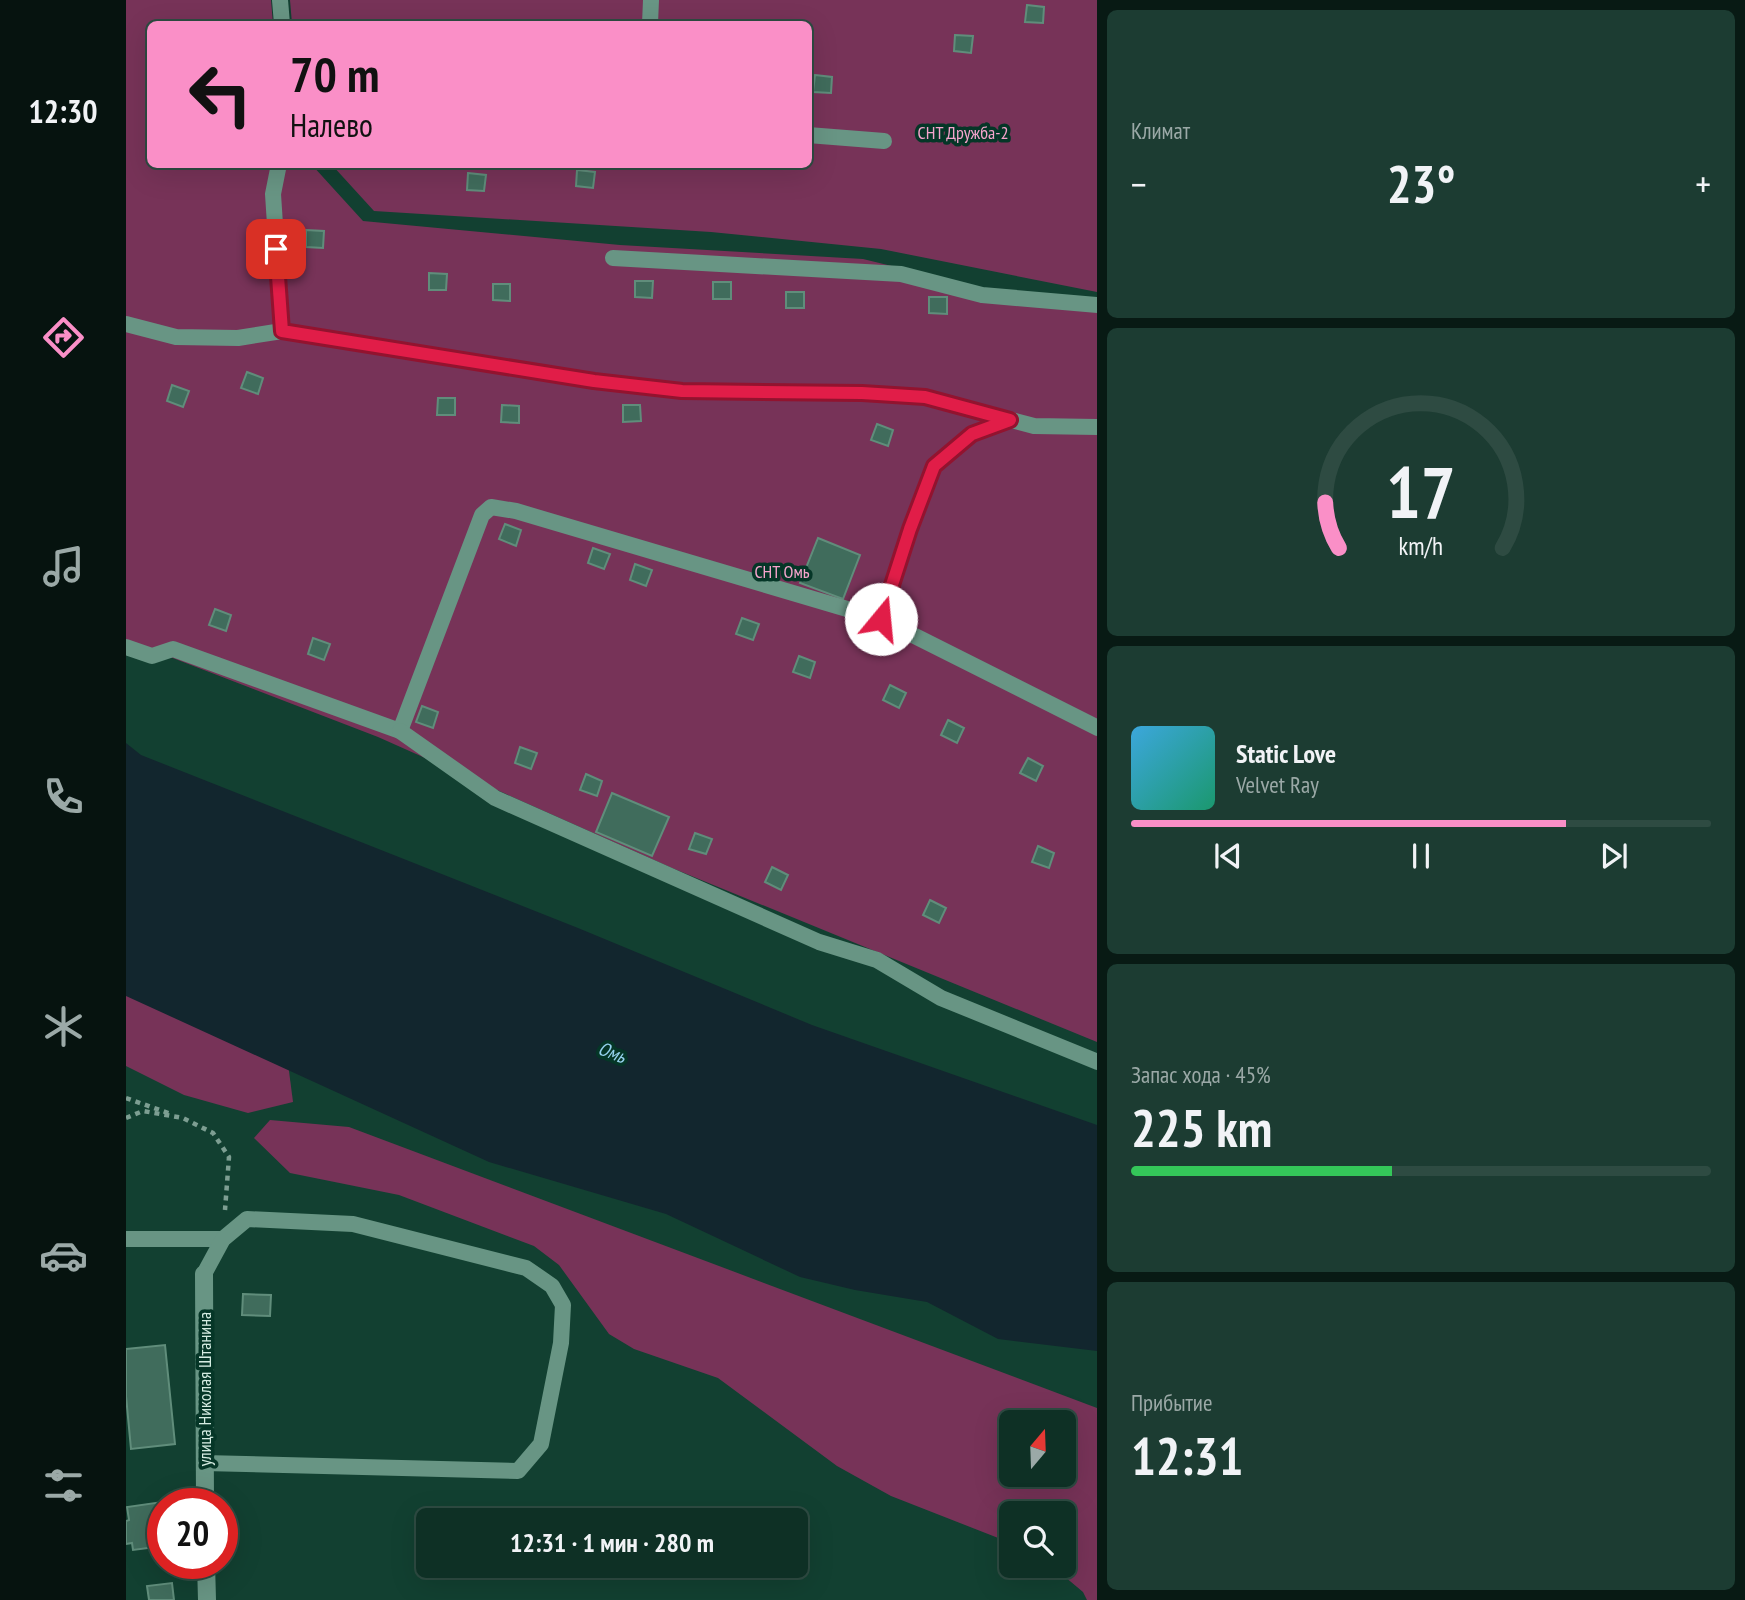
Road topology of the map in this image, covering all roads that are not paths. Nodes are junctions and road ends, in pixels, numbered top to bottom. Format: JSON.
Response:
{"nodes":[{"id":1,"x":280,"y":0,"type":"edge"},
{"id":2,"x":651,"y":0,"type":"edge"},
{"id":3,"x":282,"y":21,"type":"edge"},
{"id":4,"x":650,"y":21,"type":"edge"},
{"id":5,"x":812,"y":135,"type":"edge"},
{"id":6,"x":884,"y":141,"type":"dead end"},
{"id":7,"x":278,"y":168,"type":"edge"},
{"id":8,"x":612,"y":258,"type":"dead end"},
{"id":9,"x":1097,"y":305,"type":"edge"},
{"id":10,"x":126,"y":324,"type":"edge"},
{"id":11,"x":282,"y":331,"type":"junction"},
{"id":12,"x":1010,"y":420,"type":"junction"},
{"id":13,"x":1097,"y":427,"type":"edge"},
{"id":14,"x":881,"y":619,"type":"junction"},
{"id":15,"x":126,"y":647,"type":"edge"},
{"id":16,"x":1097,"y":728,"type":"edge"},
{"id":17,"x":400,"y":731,"type":"junction"},
{"id":18,"x":1097,"y":1062,"type":"edge"},
{"id":19,"x":126,"y":1239,"type":"edge"},
{"id":20,"x":223,"y":1239,"type":"junction"},
{"id":21,"x":204,"y":1275,"type":"joint"},
{"id":22,"x":204,"y":1463,"type":"junction"},
{"id":23,"x":205,"y":1488,"type":"edge"},
{"id":24,"x":206,"y":1579,"type":"edge"},
{"id":25,"x":207,"y":1600,"type":"edge"}],
"edges":[{"from":1,"to":3,"type":"lane"},
{"from":2,"to":4,"type":"lane"},
{"from":5,"to":6,"type":"lane"},
{"from":7,"to":11,"type":"lane"},
{"from":8,"to":9,"type":"lane"},
{"from":10,"to":11,"type":"lane"},
{"from":11,"to":12,"type":"lane"},
{"from":12,"to":13,"type":"lane"},
{"from":12,"to":14,"type":"lane"},
{"from":14,"to":16,"type":"lane"},
{"from":14,"to":17,"type":"lane"},
{"from":15,"to":17,"type":"lane"},
{"from":17,"to":18,"type":"lane"},
{"from":19,"to":20,"type":"lane"},
{"from":20,"to":21,"type":"lane"},
{"from":20,"to":22,"type":"lane"},
{"from":21,"to":22,"type":"street","name":"улица Николая Штанина"},
{"from":22,"to":23,"type":"street","name":"улица Николая Штанина"},
{"from":24,"to":25,"type":"street"}]}
